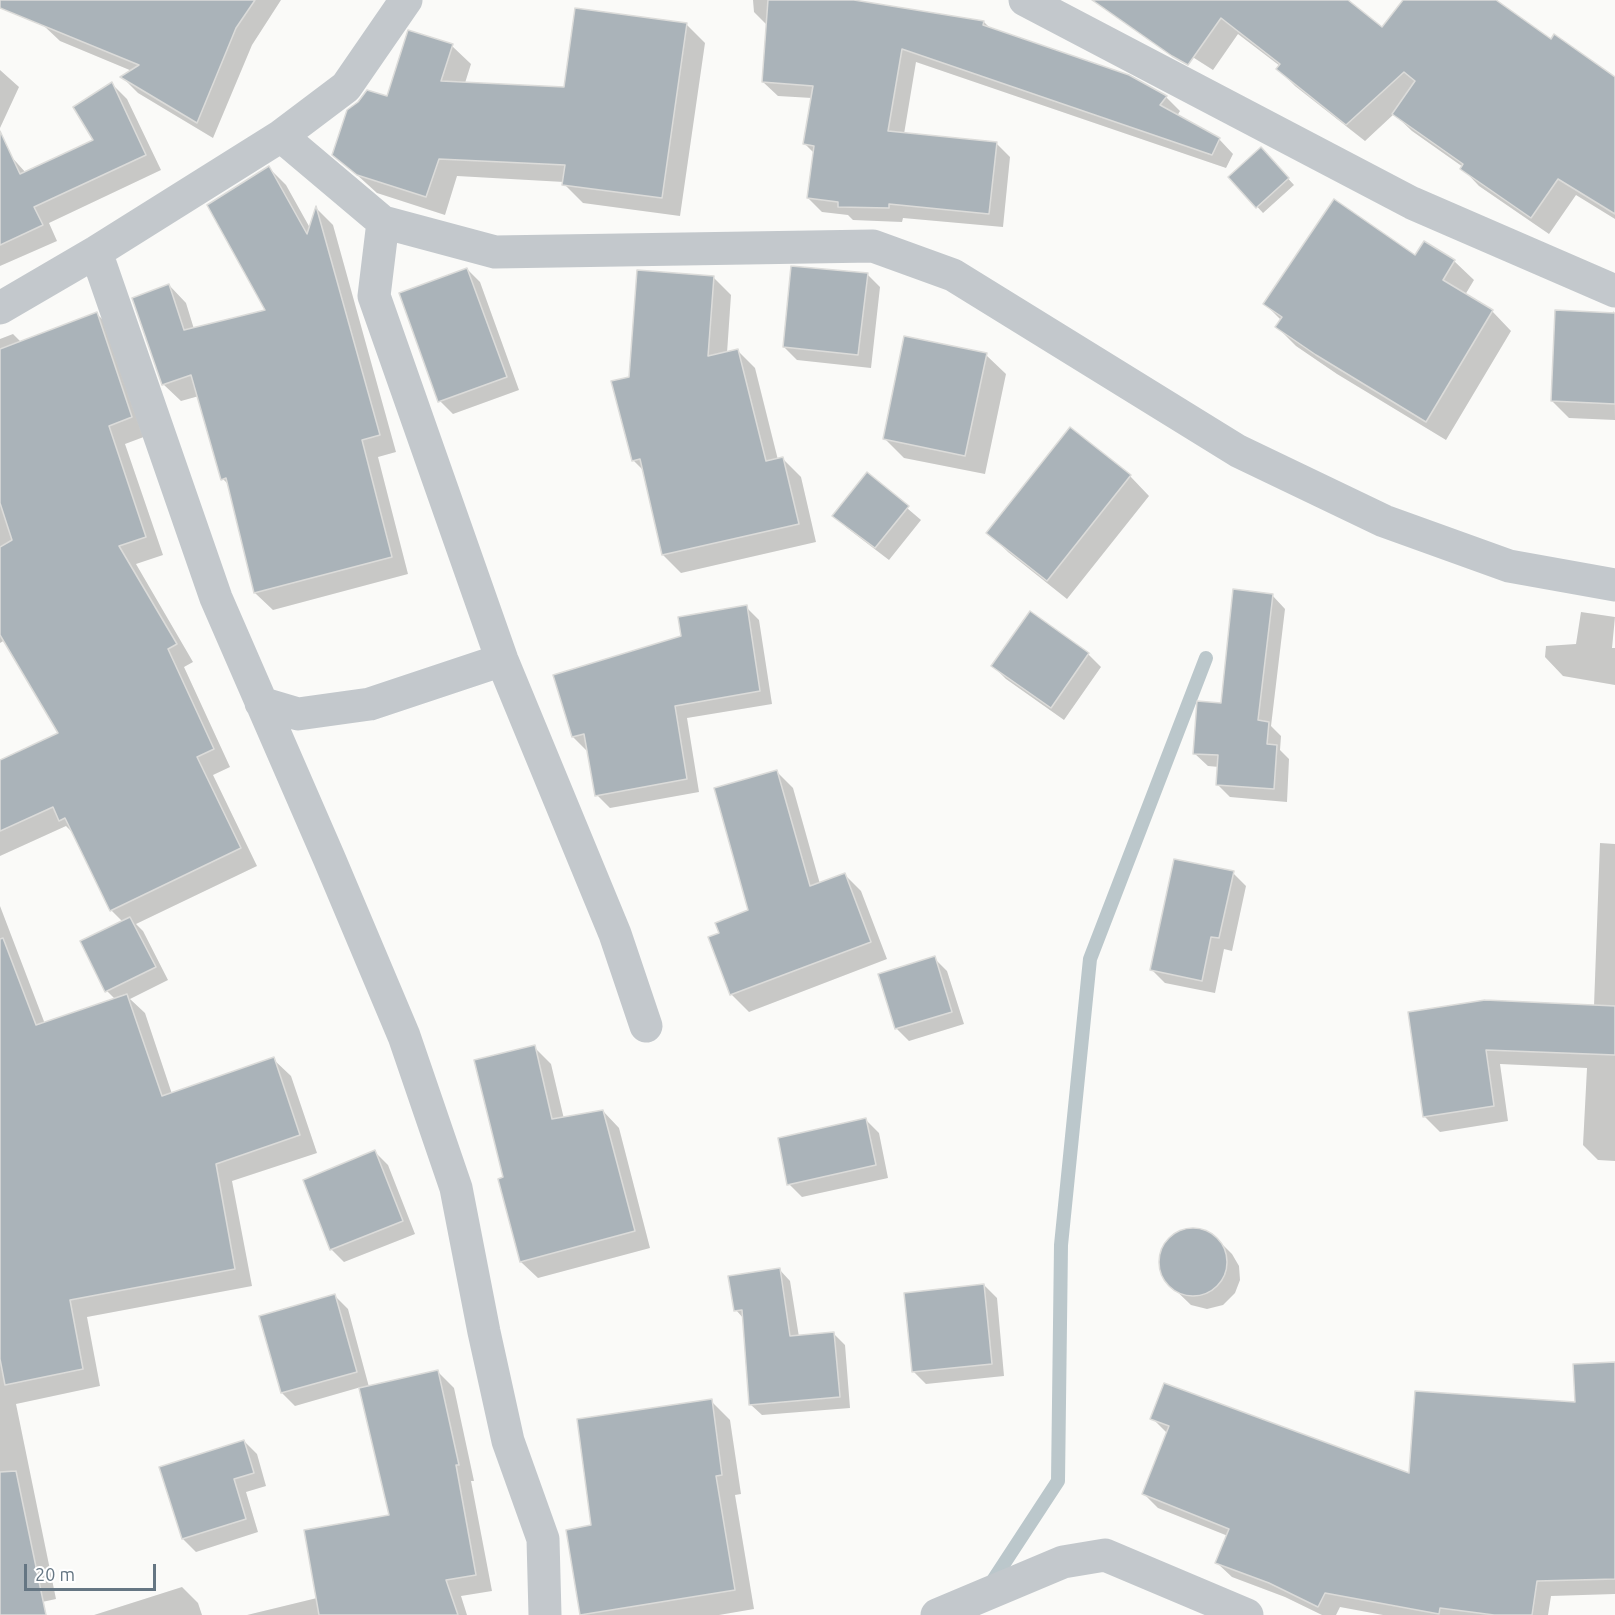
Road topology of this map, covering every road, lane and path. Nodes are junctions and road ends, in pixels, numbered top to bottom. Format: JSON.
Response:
{"nodes":[{"id":1,"x":406,"y":0,"type":"edge"},
{"id":2,"x":1025,"y":0,"type":"edge"},
{"id":3,"x":281,"y":136,"type":"junction"},
{"id":4,"x":383,"y":222,"type":"junction"},
{"id":5,"x":96,"y":252,"type":"junction"},
{"id":6,"x":1615,"y":291,"type":"edge"},
{"id":7,"x":0,"y":308,"type":"edge"},
{"id":8,"x":1615,"y":585,"type":"edge"},
{"id":9,"x":502,"y":660,"type":"junction"},
{"id":10,"x":261,"y":703,"type":"junction"},
{"id":11,"x":646,"y":1026,"type":"dead end"},
{"id":12,"x":545,"y":1615,"type":"edge"},
{"id":13,"x":937,"y":1615,"type":"edge"},
{"id":14,"x":1247,"y":1615,"type":"edge"}],
"edges":[{"from":1,"to":3,"type":"street"},
{"from":2,"to":6,"type":"street"},
{"from":3,"to":4,"type":"street"},
{"from":3,"to":5,"type":"street"},
{"from":4,"to":8,"type":"street"},
{"from":4,"to":9,"type":"street"},
{"from":5,"to":7,"type":"street"},
{"from":5,"to":10,"type":"street"},
{"from":9,"to":10,"type":"street"},
{"from":9,"to":11,"type":"street"},
{"from":10,"to":12,"type":"street"},
{"from":13,"to":14,"type":"street"}]}
